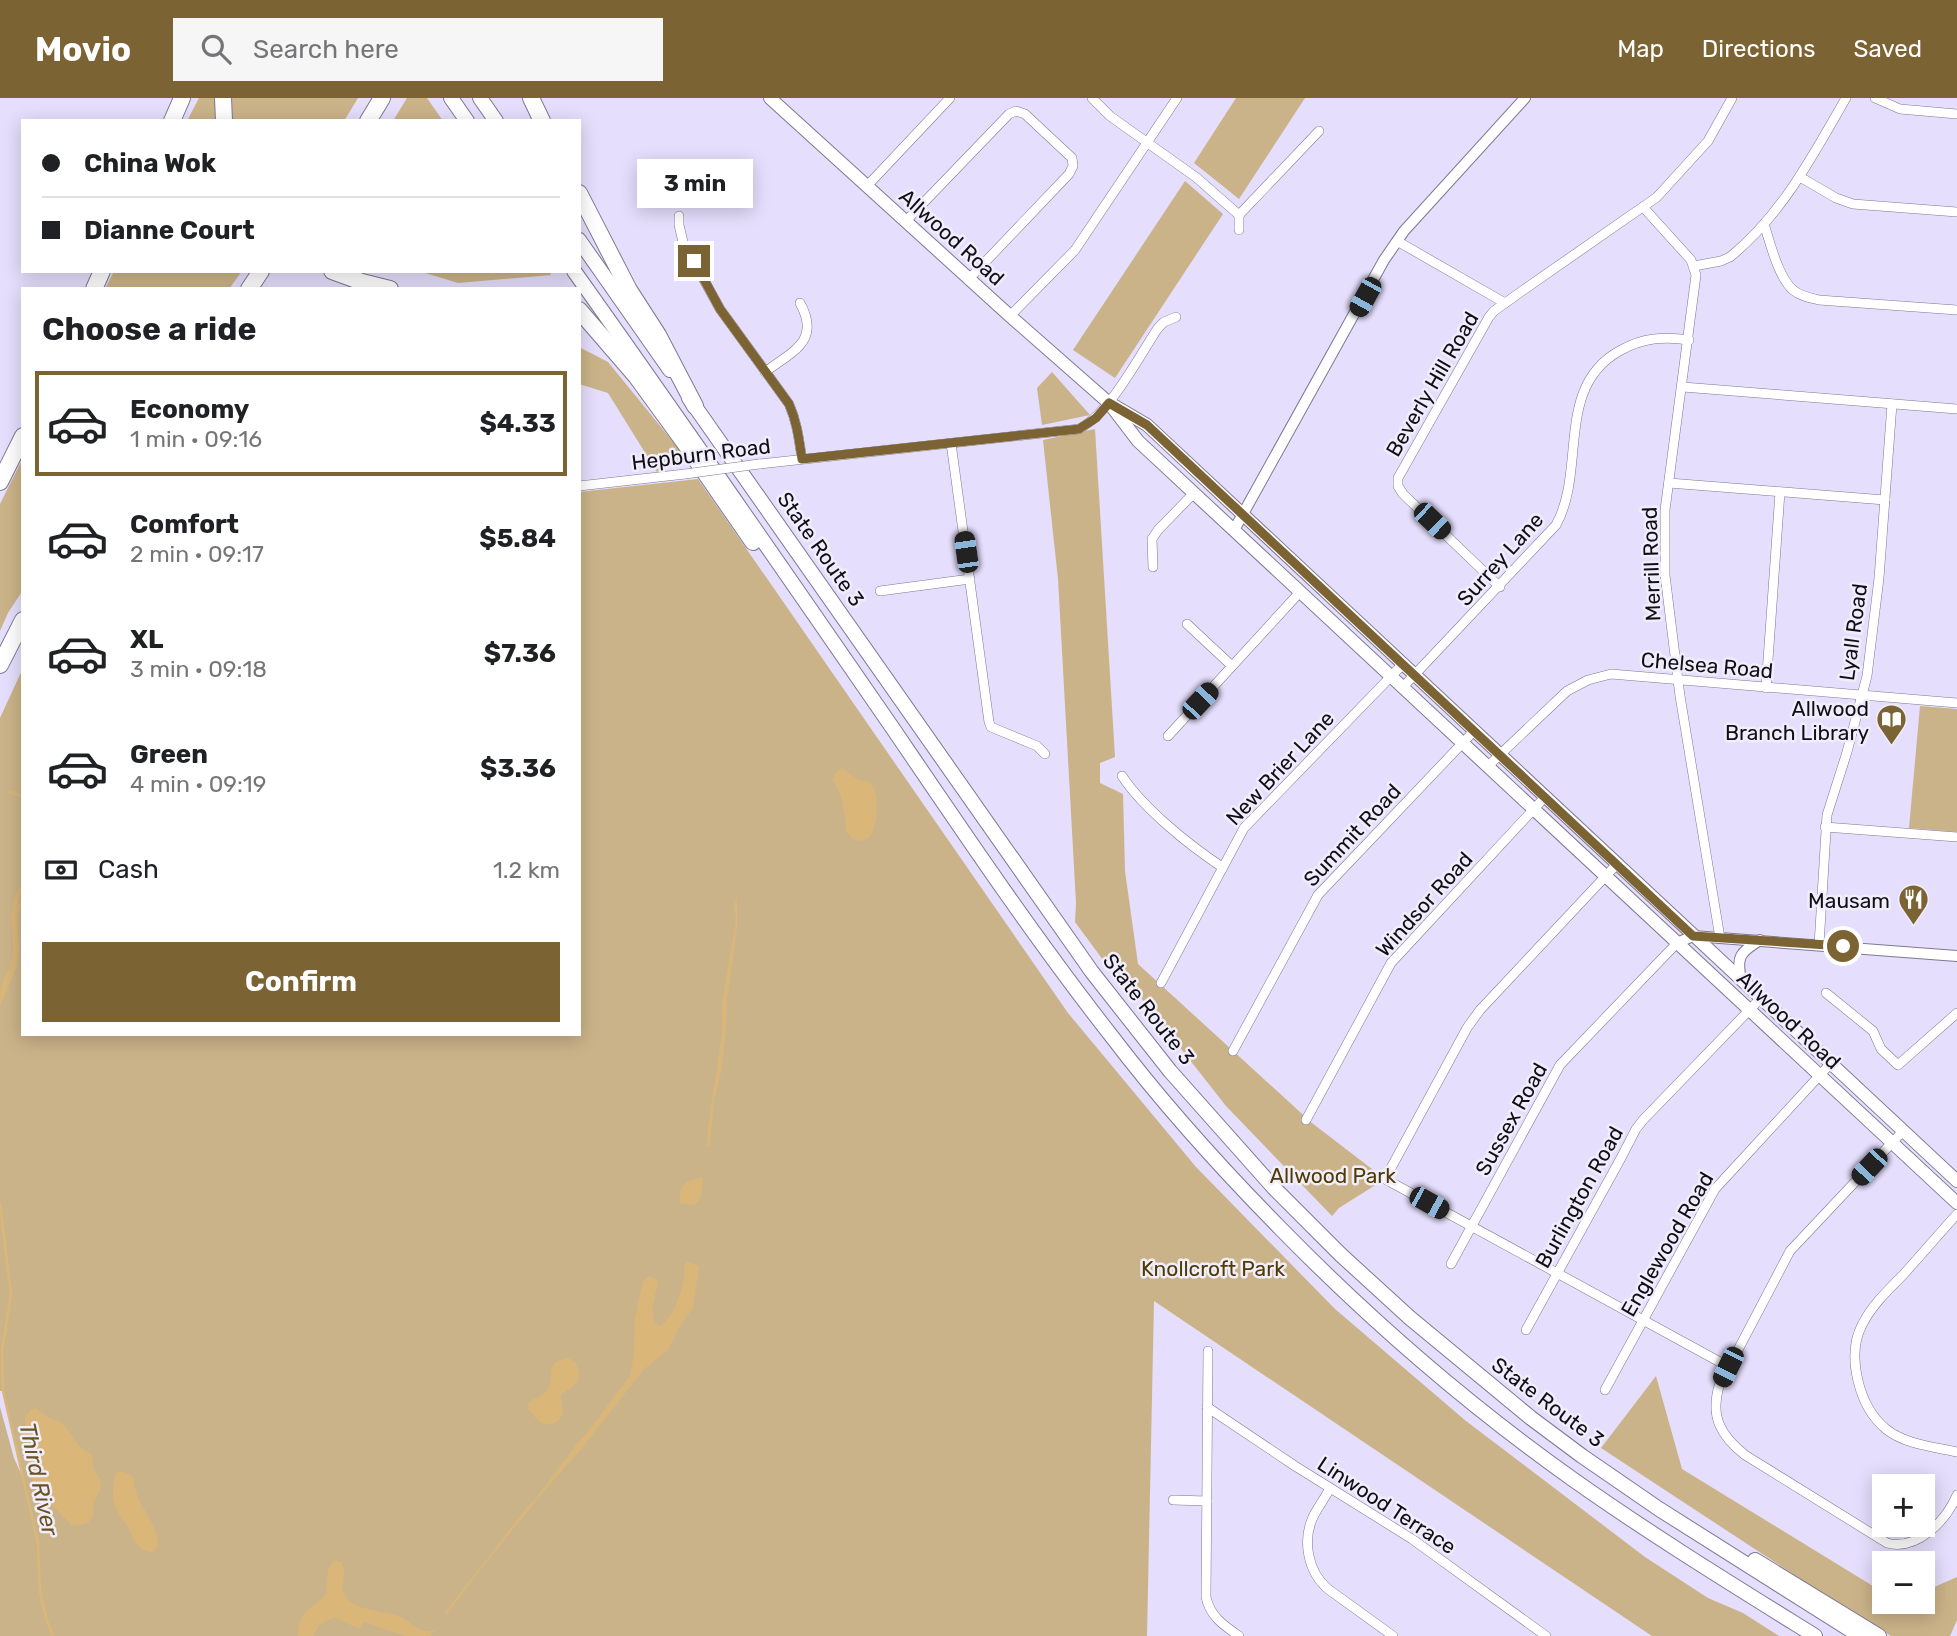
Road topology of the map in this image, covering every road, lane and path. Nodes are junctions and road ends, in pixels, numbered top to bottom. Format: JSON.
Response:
{"nodes":[{"id":1,"x":175,"y":98,"type":"edge"},
{"id":2,"x":182,"y":98,"type":"edge"},
{"id":3,"x":223,"y":98,"type":"edge"},
{"id":4,"x":383,"y":98,"type":"edge"},
{"id":5,"x":451,"y":98,"type":"edge"},
{"id":6,"x":480,"y":98,"type":"edge"},
{"id":7,"x":531,"y":98,"type":"edge"},
{"id":8,"x":770,"y":98,"type":"edge"},
{"id":9,"x":950,"y":98,"type":"edge"},
{"id":10,"x":1092,"y":98,"type":"edge"},
{"id":11,"x":1177,"y":98,"type":"edge"},
{"id":12,"x":1525,"y":98,"type":"edge"},
{"id":13,"x":1732,"y":98,"type":"edge"},
{"id":14,"x":1846,"y":98,"type":"edge"},
{"id":15,"x":1875,"y":98,"type":"edge"},
{"id":16,"x":1957,"y":114,"type":"edge"},
{"id":17,"x":170,"y":119,"type":"edge"},
{"id":18,"x":170,"y":119,"type":"edge"},
{"id":19,"x":224,"y":119,"type":"edge"},
{"id":20,"x":369,"y":119,"type":"edge"},
{"id":21,"x":466,"y":119,"type":"edge"},
{"id":22,"x":495,"y":119,"type":"edge"},
{"id":23,"x":541,"y":119,"type":"edge"},
{"id":24,"x":1319,"y":131,"type":"dead end"},
{"id":25,"x":1148,"y":142,"type":"junction"},
{"id":26,"x":1800,"y":177,"type":"junction"},
{"id":27,"x":867,"y":186,"type":"junction"},
{"id":28,"x":581,"y":197,"type":"edge"},
{"id":29,"x":1643,"y":207,"type":"junction"},
{"id":30,"x":1957,"y":212,"type":"edge"},
{"id":31,"x":1239,"y":215,"type":"junction"},
{"id":32,"x":679,"y":216,"type":"dead end"},
{"id":33,"x":906,"y":221,"type":"junction"},
{"id":34,"x":1764,"y":223,"type":"junction"},
{"id":35,"x":1239,"y":230,"type":"dead end"},
{"id":36,"x":1397,"y":241,"type":"junction"},
{"id":37,"x":581,"y":243,"type":"edge"},
{"id":38,"x":1694,"y":266,"type":"junction"},
{"id":39,"x":337,"y":273,"type":"edge"},
{"id":40,"x":575,"y":273,"type":"edge"},
{"id":41,"x":970,"y":279,"type":"junction"},
{"id":42,"x":382,"y":287,"type":"edge"},
{"id":43,"x":800,"y":303,"type":"dead end"},
{"id":44,"x":1505,"y":303,"type":"junction"},
{"id":45,"x":1957,"y":310,"type":"edge"},
{"id":46,"x":581,"y":312,"type":"edge"},
{"id":47,"x":1010,"y":316,"type":"junction"},
{"id":48,"x":1176,"y":317,"type":"dead end"},
{"id":49,"x":1689,"y":340,"type":"junction"},
{"id":50,"x":765,"y":372,"type":"junction"},
{"id":51,"x":1683,"y":387,"type":"junction"},
{"id":52,"x":1109,"y":403,"type":"junction"},
{"id":53,"x":1892,"y":404,"type":"junction"},
{"id":54,"x":695,"y":406,"type":"junction"},
{"id":55,"x":1957,"y":409,"type":"edge"},
{"id":56,"x":21,"y":440,"type":"edge"},
{"id":57,"x":951,"y":443,"type":"junction"},
{"id":58,"x":802,"y":459,"type":"junction"},
{"id":59,"x":0,"y":482,"type":"edge"},
{"id":60,"x":1669,"y":483,"type":"junction"},
{"id":61,"x":581,"y":486,"type":"edge"},
{"id":62,"x":1780,"y":492,"type":"junction"},
{"id":63,"x":1194,"y":493,"type":"junction"},
{"id":64,"x":1885,"y":500,"type":"junction"},
{"id":65,"x":1243,"y":514,"type":"junction"},
{"id":66,"x":1234,"y":530,"type":"junction"},
{"id":67,"x":753,"y":542,"type":"joint"},
{"id":68,"x":1153,"y":567,"type":"dead end"},
{"id":69,"x":970,"y":579,"type":"junction"},
{"id":70,"x":1500,"y":587,"type":"junction"},
{"id":71,"x":880,"y":591,"type":"dead end"},
{"id":72,"x":1300,"y":592,"type":"junction"},
{"id":73,"x":21,"y":624,"type":"edge"},
{"id":74,"x":1187,"y":624,"type":"dead end"},
{"id":75,"x":1403,"y":664,"type":"junction"},
{"id":76,"x":0,"y":665,"type":"edge"},
{"id":77,"x":1232,"y":666,"type":"junction"},
{"id":78,"x":1415,"y":676,"type":"junction"},
{"id":79,"x":1392,"y":677,"type":"junction"},
{"id":80,"x":1678,"y":681,"type":"junction"},
{"id":81,"x":1403,"y":687,"type":"junction"},
{"id":82,"x":1766,"y":688,"type":"junction"},
{"id":83,"x":1862,"y":696,"type":"junction"},
{"id":84,"x":1957,"y":703,"type":"edge"},
{"id":85,"x":1474,"y":730,"type":"junction"},
{"id":86,"x":1168,"y":736,"type":"dead end"},
{"id":87,"x":1463,"y":743,"type":"junction"},
{"id":88,"x":905,"y":747,"type":"junction"},
{"id":89,"x":1045,"y":754,"type":"dead end"},
{"id":90,"x":1500,"y":754,"type":"junction"},
{"id":91,"x":1488,"y":766,"type":"junction"},
{"id":92,"x":1122,"y":776,"type":"dead end"},
{"id":93,"x":1545,"y":797,"type":"junction"},
{"id":94,"x":1534,"y":809,"type":"junction"},
{"id":95,"x":1825,"y":827,"type":"junction"},
{"id":96,"x":1957,"y":837,"type":"edge"},
{"id":97,"x":1617,"y":864,"type":"junction"},
{"id":98,"x":1222,"y":867,"type":"junction"},
{"id":99,"x":1605,"y":876,"type":"junction"},
{"id":100,"x":1693,"y":936,"type":"junction"},
{"id":101,"x":1720,"y":937,"type":"junction"},
{"id":102,"x":1760,"y":940,"type":"junction"},
{"id":103,"x":1677,"y":943,"type":"junction"},
{"id":104,"x":1819,"y":945,"type":"junction"},
{"id":105,"x":1957,"y":956,"type":"edge"},
{"id":106,"x":1741,"y":980,"type":"junction"},
{"id":107,"x":1161,"y":983,"type":"dead end"},
{"id":108,"x":1826,"y":993,"type":"dead end"},
{"id":109,"x":1761,"y":998,"type":"junction"},
{"id":110,"x":1749,"y":1010,"type":"junction"},
{"id":111,"x":1957,"y":1013,"type":"edge"},
{"id":112,"x":1233,"y":1051,"type":"dead end"},
{"id":113,"x":1830,"y":1063,"type":"junction"},
{"id":114,"x":1819,"y":1075,"type":"junction"},
{"id":115,"x":1307,"y":1120,"type":"dead end"},
{"id":116,"x":1903,"y":1131,"type":"junction"},
{"id":117,"x":1892,"y":1142,"type":"junction"},
{"id":118,"x":1957,"y":1181,"type":"edge"},
{"id":119,"x":1957,"y":1203,"type":"edge"},
{"id":120,"x":1957,"y":1214,"type":"edge"},
{"id":121,"x":1472,"y":1227,"type":"junction"},
{"id":122,"x":1451,"y":1264,"type":"dead end"},
{"id":123,"x":1557,"y":1273,"type":"junction"},
{"id":124,"x":1644,"y":1320,"type":"junction"},
{"id":125,"x":1526,"y":1330,"type":"dead end"},
{"id":126,"x":1208,"y":1351,"type":"dead end"},
{"id":127,"x":1728,"y":1367,"type":"junction"},
{"id":128,"x":1605,"y":1390,"type":"dead end"},
{"id":129,"x":1207,"y":1407,"type":"junction"},
{"id":130,"x":1957,"y":1452,"type":"edge"},
{"id":131,"x":1330,"y":1488,"type":"junction"},
{"id":132,"x":1633,"y":1491,"type":"junction"},
{"id":133,"x":1957,"y":1494,"type":"edge"},
{"id":134,"x":1173,"y":1500,"type":"dead end"},
{"id":135,"x":1206,"y":1501,"type":"junction"},
{"id":136,"x":1239,"y":1636,"type":"edge"},
{"id":137,"x":1393,"y":1636,"type":"edge"},
{"id":138,"x":1546,"y":1636,"type":"edge"},
{"id":139,"x":1815,"y":1636,"type":"edge"},
{"id":140,"x":1860,"y":1636,"type":"edge"},
{"id":141,"x":1879,"y":1636,"type":"edge"}],
"edges":[{"from":1,"to":17,"type":"highway"},
{"from":2,"to":18,"type":"highway"},
{"from":3,"to":19,"type":"highway"},
{"from":4,"to":20,"type":"highway"},
{"from":5,"to":21,"type":"highway"},
{"from":6,"to":22,"type":"highway"},
{"from":7,"to":23,"type":"highway"},
{"from":8,"to":27,"type":"main road","name":"Allwood Road"},
{"from":9,"to":27,"type":"street"},
{"from":10,"to":25,"type":"street"},
{"from":11,"to":25,"type":"street"},
{"from":12,"to":36,"type":"street"},
{"from":13,"to":29,"type":"street","name":"Beverly Hill Road"},
{"from":14,"to":26,"type":"street"},
{"from":15,"to":16,"type":"street"},
{"from":24,"to":31,"type":"street"},
{"from":25,"to":31,"type":"street"},
{"from":25,"to":47,"type":"street"},
{"from":26,"to":30,"type":"street"},
{"from":26,"to":34,"type":"street"},
{"from":27,"to":33,"type":"main road","name":"Allwood Road"},
{"from":28,"to":54,"type":"highway"},
{"from":29,"to":38,"type":"street"},
{"from":29,"to":44,"type":"street","name":"Beverly Hill Road"},
{"from":31,"to":35,"type":"street"},
{"from":32,"to":50,"type":"street"},
{"from":33,"to":41,"type":"main road","name":"Allwood Road"},
{"from":33,"to":41,"type":"street"},
{"from":34,"to":38,"type":"street"},
{"from":34,"to":45,"type":"street"},
{"from":36,"to":44,"type":"street"},
{"from":36,"to":65,"type":"street"},
{"from":37,"to":54,"type":"highway","name":"State Route 3"},
{"from":38,"to":49,"type":"street","name":"Merrill Road"},
{"from":39,"to":42,"type":"highway"},
{"from":40,"to":88,"type":"highway","name":"State Route 3"},
{"from":41,"to":47,"type":"main road","name":"Allwood Road"},
{"from":43,"to":50,"type":"street"},
{"from":44,"to":70,"type":"street","name":"Beverly Hill Road"},
{"from":46,"to":67,"type":"highway"},
{"from":47,"to":52,"type":"main road","name":"Allwood Road"},
{"from":48,"to":52,"type":"street","name":"Hepburn Road"},
{"from":49,"to":51,"type":"street","name":"Merrill Road"},
{"from":49,"to":70,"type":"street","name":"Surrey Lane"},
{"from":50,"to":58,"type":"street"},
{"from":51,"to":53,"type":"street"},
{"from":51,"to":60,"type":"street","name":"Merrill Road"},
{"from":52,"to":57,"type":"street","name":"Hepburn Road"},
{"from":52,"to":63,"type":"main road","name":"Allwood Road"},
{"from":52,"to":65,"type":"main road","name":"Allwood Road"},
{"from":53,"to":55,"type":"street"},
{"from":53,"to":64,"type":"street","name":"Lyall Road"},
{"from":54,"to":132,"type":"highway","name":"State Route 3"},
{"from":56,"to":59,"type":"highway"},
{"from":57,"to":58,"type":"street","name":"Hepburn Road"},
{"from":57,"to":69,"type":"street"},
{"from":58,"to":61,"type":"street","name":"Hepburn Road","bridge":true},
{"from":60,"to":62,"type":"street"},
{"from":60,"to":80,"type":"street","name":"Merrill Road"},
{"from":62,"to":64,"type":"street"},
{"from":62,"to":82,"type":"street"},
{"from":63,"to":66,"type":"main road","name":"Allwood Road"},
{"from":63,"to":68,"type":"street"},
{"from":64,"to":83,"type":"street","name":"Lyall Road"},
{"from":65,"to":66,"type":"street"},
{"from":65,"to":75,"type":"main road","name":"Allwood Road"},
{"from":66,"to":72,"type":"main road","name":"Allwood Road"},
{"from":67,"to":88,"type":"highway"},
{"from":69,"to":71,"type":"street"},
{"from":69,"to":89,"type":"street"},
{"from":70,"to":78,"type":"street","name":"Surrey Lane"},
{"from":72,"to":77,"type":"street"},
{"from":72,"to":79,"type":"main road","name":"Allwood Road"},
{"from":73,"to":76,"type":"highway"},
{"from":74,"to":77,"type":"street"},
{"from":75,"to":78,"type":"main road","name":"Allwood Road"},
{"from":75,"to":79,"type":"street","name":"New Brier Lane"},
{"from":77,"to":86,"type":"street"},
{"from":78,"to":81,"type":"street","name":"Surrey Lane"},
{"from":78,"to":85,"type":"main road","name":"Allwood Road"},
{"from":79,"to":81,"type":"main road","name":"Allwood Road"},
{"from":79,"to":98,"type":"street","name":"New Brier Lane"},
{"from":80,"to":82,"type":"street","name":"Chelsea Road"},
{"from":80,"to":90,"type":"street","name":"Chelsea Road"},
{"from":80,"to":101,"type":"street","name":"Merrill Road"},
{"from":81,"to":87,"type":"main road","name":"Allwood Road"},
{"from":82,"to":83,"type":"street","name":"Chelsea Road"},
{"from":83,"to":84,"type":"street","name":"Chelsea Road"},
{"from":83,"to":95,"type":"street","name":"Lyall Road"},
{"from":85,"to":87,"type":"street","name":"Summit Road"},
{"from":85,"to":90,"type":"main road","name":"Allwood Road"},
{"from":87,"to":91,"type":"main road","name":"Allwood Road"},
{"from":87,"to":112,"type":"street","name":"Summit Road"},
{"from":88,"to":139,"type":"highway","name":"State Route 3"},
{"from":90,"to":91,"type":"street","name":"Chelsea Road"},
{"from":90,"to":93,"type":"main road","name":"Allwood Road"},
{"from":91,"to":94,"type":"main road","name":"Allwood Road"},
{"from":92,"to":98,"type":"street"},
{"from":93,"to":94,"type":"street","name":"Windsor Road"},
{"from":93,"to":97,"type":"main road","name":"Allwood Road"},
{"from":94,"to":99,"type":"main road","name":"Allwood Road"},
{"from":94,"to":115,"type":"street","name":"Windsor Road"},
{"from":95,"to":96,"type":"street"},
{"from":95,"to":104,"type":"street","name":"Lyall Road"},
{"from":97,"to":99,"type":"street"},
{"from":97,"to":100,"type":"main road","name":"Allwood Road"},
{"from":98,"to":107,"type":"street","name":"New Brier Lane"},
{"from":99,"to":103,"type":"main road","name":"Allwood Road"},
{"from":99,"to":121,"type":"street"},
{"from":100,"to":101,"type":"street"},
{"from":100,"to":103,"type":"street"},
{"from":100,"to":106,"type":"main road","name":"Allwood Road"},
{"from":101,"to":102,"type":"street"},
{"from":102,"to":104,"type":"street"},
{"from":102,"to":106,"type":"street"},
{"from":103,"to":110,"type":"main road","name":"Allwood Road"},
{"from":103,"to":121,"type":"street","name":"Sussex Road"},
{"from":104,"to":105,"type":"street"},
{"from":106,"to":109,"type":"main road","name":"Allwood Road"},
{"from":108,"to":111,"type":"street"},
{"from":109,"to":110,"type":"street","name":"Burlington Road"},
{"from":109,"to":113,"type":"main road","name":"Allwood Road"},
{"from":110,"to":114,"type":"main road","name":"Allwood Road"},
{"from":110,"to":123,"type":"street","name":"Burlington Road"},
{"from":113,"to":114,"type":"street","name":"Englewood Road"},
{"from":113,"to":116,"type":"main road","name":"Allwood Road"},
{"from":114,"to":117,"type":"main road","name":"Allwood Road"},
{"from":114,"to":124,"type":"street","name":"Englewood Road"},
{"from":116,"to":117,"type":"street"},
{"from":116,"to":118,"type":"main road","name":"Allwood Road"},
{"from":117,"to":119,"type":"main road","name":"Allwood Road"},
{"from":117,"to":127,"type":"street"},
{"from":120,"to":130,"type":"street"},
{"from":121,"to":122,"type":"street","name":"Sussex Road"},
{"from":121,"to":123,"type":"street"},
{"from":123,"to":124,"type":"street"},
{"from":123,"to":125,"type":"street","name":"Burlington Road"},
{"from":124,"to":127,"type":"street"},
{"from":124,"to":128,"type":"street","name":"Englewood Road"},
{"from":126,"to":129,"type":"street"},
{"from":127,"to":133,"type":"street"},
{"from":129,"to":131,"type":"street","name":"Linwood Terrace"},
{"from":129,"to":135,"type":"street"},
{"from":131,"to":137,"type":"street"},
{"from":131,"to":138,"type":"street","name":"Linwood Terrace"},
{"from":132,"to":140,"type":"highway","name":"State Route 3"},
{"from":132,"to":141,"type":"highway"},
{"from":134,"to":135,"type":"street"},
{"from":135,"to":136,"type":"street"}]}
